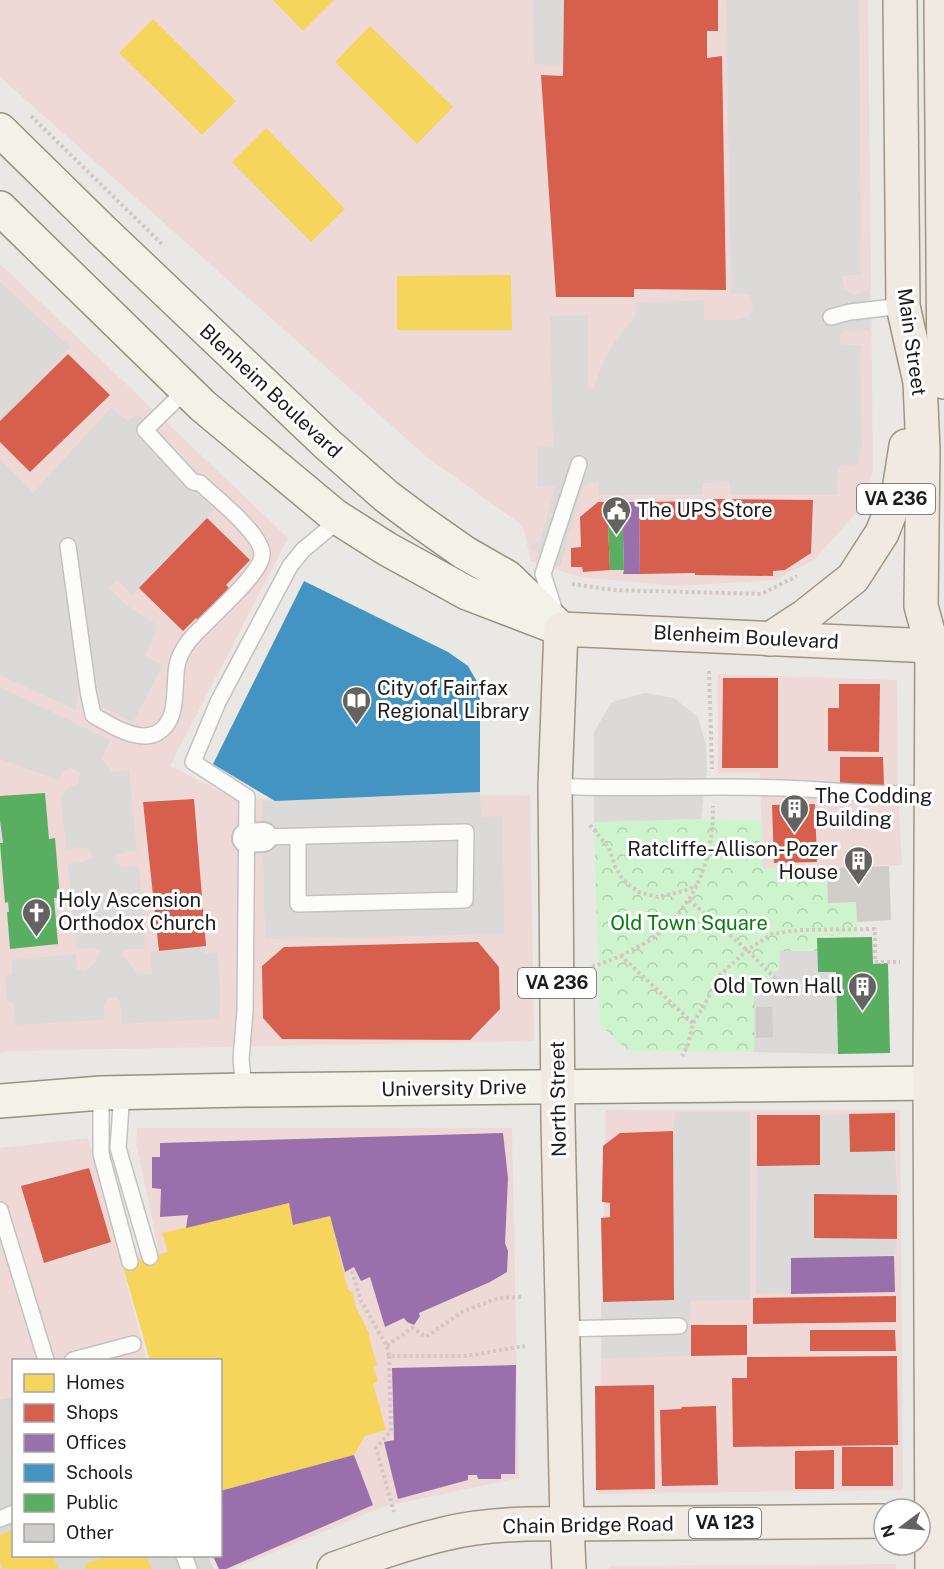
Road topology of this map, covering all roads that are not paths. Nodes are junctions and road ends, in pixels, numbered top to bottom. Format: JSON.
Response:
{"nodes":[{"id":1,"x":900,"y":0,"type":"edge"},
{"id":2,"x":941,"y":0,"type":"edge"},
{"id":3,"x":0,"y":130,"type":"edge"},
{"id":4,"x":0,"y":208,"type":"edge"},
{"id":5,"x":903,"y":306,"type":"junction"},
{"id":6,"x":831,"y":317,"type":"dead end"},
{"id":7,"x":944,"y":382,"type":"edge"},
{"id":8,"x":187,"y":389,"type":"junction"},
{"id":9,"x":579,"y":464,"type":"dead end"},
{"id":10,"x":340,"y":519,"type":"junction"},
{"id":11,"x":68,"y":546,"type":"dead end"},
{"id":12,"x":944,"y":608,"type":"edge"},
{"id":13,"x":561,"y":629,"type":"junction"},
{"id":14,"x":770,"y":639,"type":"junction"},
{"id":15,"x":938,"y":646,"type":"edge"},
{"id":16,"x":555,"y":786,"type":"junction"},
{"id":17,"x":931,"y":793,"type":"junction"},
{"id":18,"x":255,"y":837,"type":"junction"},
{"id":19,"x":298,"y":837,"type":"junction"},
{"id":20,"x":937,"y":1083,"type":"edge"},
{"id":21,"x":558,"y":1088,"type":"junction"},
{"id":22,"x":244,"y":1090,"type":"junction"},
{"id":23,"x":112,"y":1093,"type":"junction"},
{"id":24,"x":0,"y":1101,"type":"edge"},
{"id":25,"x":0,"y":1209,"type":"edge"},
{"id":26,"x":937,"y":1238,"type":"edge"},
{"id":27,"x":150,"y":1257,"type":"dead end"},
{"id":28,"x":130,"y":1262,"type":"dead end"},
{"id":29,"x":679,"y":1326,"type":"dead end"},
{"id":30,"x":563,"y":1329,"type":"junction"},
{"id":31,"x":133,"y":1344,"type":"dead end"},
{"id":32,"x":46,"y":1359,"type":"edge"},
{"id":33,"x":77,"y":1359,"type":"edge"},
{"id":34,"x":937,"y":1382,"type":"edge"},
{"id":35,"x":938,"y":1457,"type":"edge"},
{"id":36,"x":872,"y":1521,"type":"edge"},
{"id":37,"x":932,"y":1521,"type":"edge"},
{"id":38,"x":567,"y":1524,"type":"junction"},
{"id":39,"x":334,"y":1569,"type":"edge"},
{"id":40,"x":569,"y":1569,"type":"edge"}],
"edges":[{"from":1,"to":5,"type":"main road","name":"Main Street","number":"VA 236"},
{"from":2,"to":7,"type":"main road","name":"Main Street"},
{"from":3,"to":13,"type":"main road","name":"Blenheim Boulevard"},
{"from":4,"to":8,"type":"main road","name":"Blenheim Boulevard"},
{"from":5,"to":6,"type":"lane"},
{"from":5,"to":14,"type":"main road","number":"VA 236"},
{"from":5,"to":15,"type":"main road","name":"Main Street"},
{"from":8,"to":10,"type":"main road","name":"Blenheim Boulevard"},
{"from":8,"to":11,"type":"lane"},
{"from":9,"to":13,"type":"lane"},
{"from":10,"to":13,"type":"main road","name":"Blenheim Boulevard"},
{"from":10,"to":18,"type":"lane"},
{"from":12,"to":15,"type":"main road","name":"Main Street"},
{"from":13,"to":14,"type":"main road","name":"Blenheim Boulevard"},
{"from":13,"to":16,"type":"main road","name":"North Street"},
{"from":14,"to":15,"type":"main road","name":"Blenheim Boulevard"},
{"from":15,"to":17,"type":"main road","name":"Main Street"},
{"from":16,"to":17,"type":"lane"},
{"from":16,"to":21,"type":"main road","name":"North Street","number":"VA 236"},
{"from":17,"to":20,"type":"main road","name":"Main Street"},
{"from":18,"to":19,"type":"lane"},
{"from":18,"to":22,"type":"lane"},
{"from":19,"to":19,"type":"lane"},
{"from":20,"to":21,"type":"main road","name":"University Drive"},
{"from":20,"to":26,"type":"main road","name":"Main Street"},
{"from":21,"to":22,"type":"main road","name":"University Drive"},
{"from":21,"to":30,"type":"main road","name":"North Street","number":"VA 236"},
{"from":22,"to":23,"type":"main road","name":"University Drive"},
{"from":23,"to":24,"type":"main road","name":"University Drive"},
{"from":23,"to":27,"type":"lane"},
{"from":23,"to":28,"type":"lane"},
{"from":25,"to":32,"type":"lane"},
{"from":26,"to":34,"type":"main road","name":"Main Street"},
{"from":29,"to":30,"type":"lane"},
{"from":30,"to":38,"type":"main road","name":"North Street"},
{"from":31,"to":33,"type":"lane"},
{"from":34,"to":35,"type":"main road","name":"Main Street"},
{"from":35,"to":37,"type":"main road","name":"Main Street"},
{"from":36,"to":38,"type":"main road","name":"Chain Bridge Road","number":"VA 123"},
{"from":38,"to":39,"type":"main road","name":"Chain Bridge Road","number":"VA 123"},
{"from":38,"to":40,"type":"main road","name":"North Street"}]}
